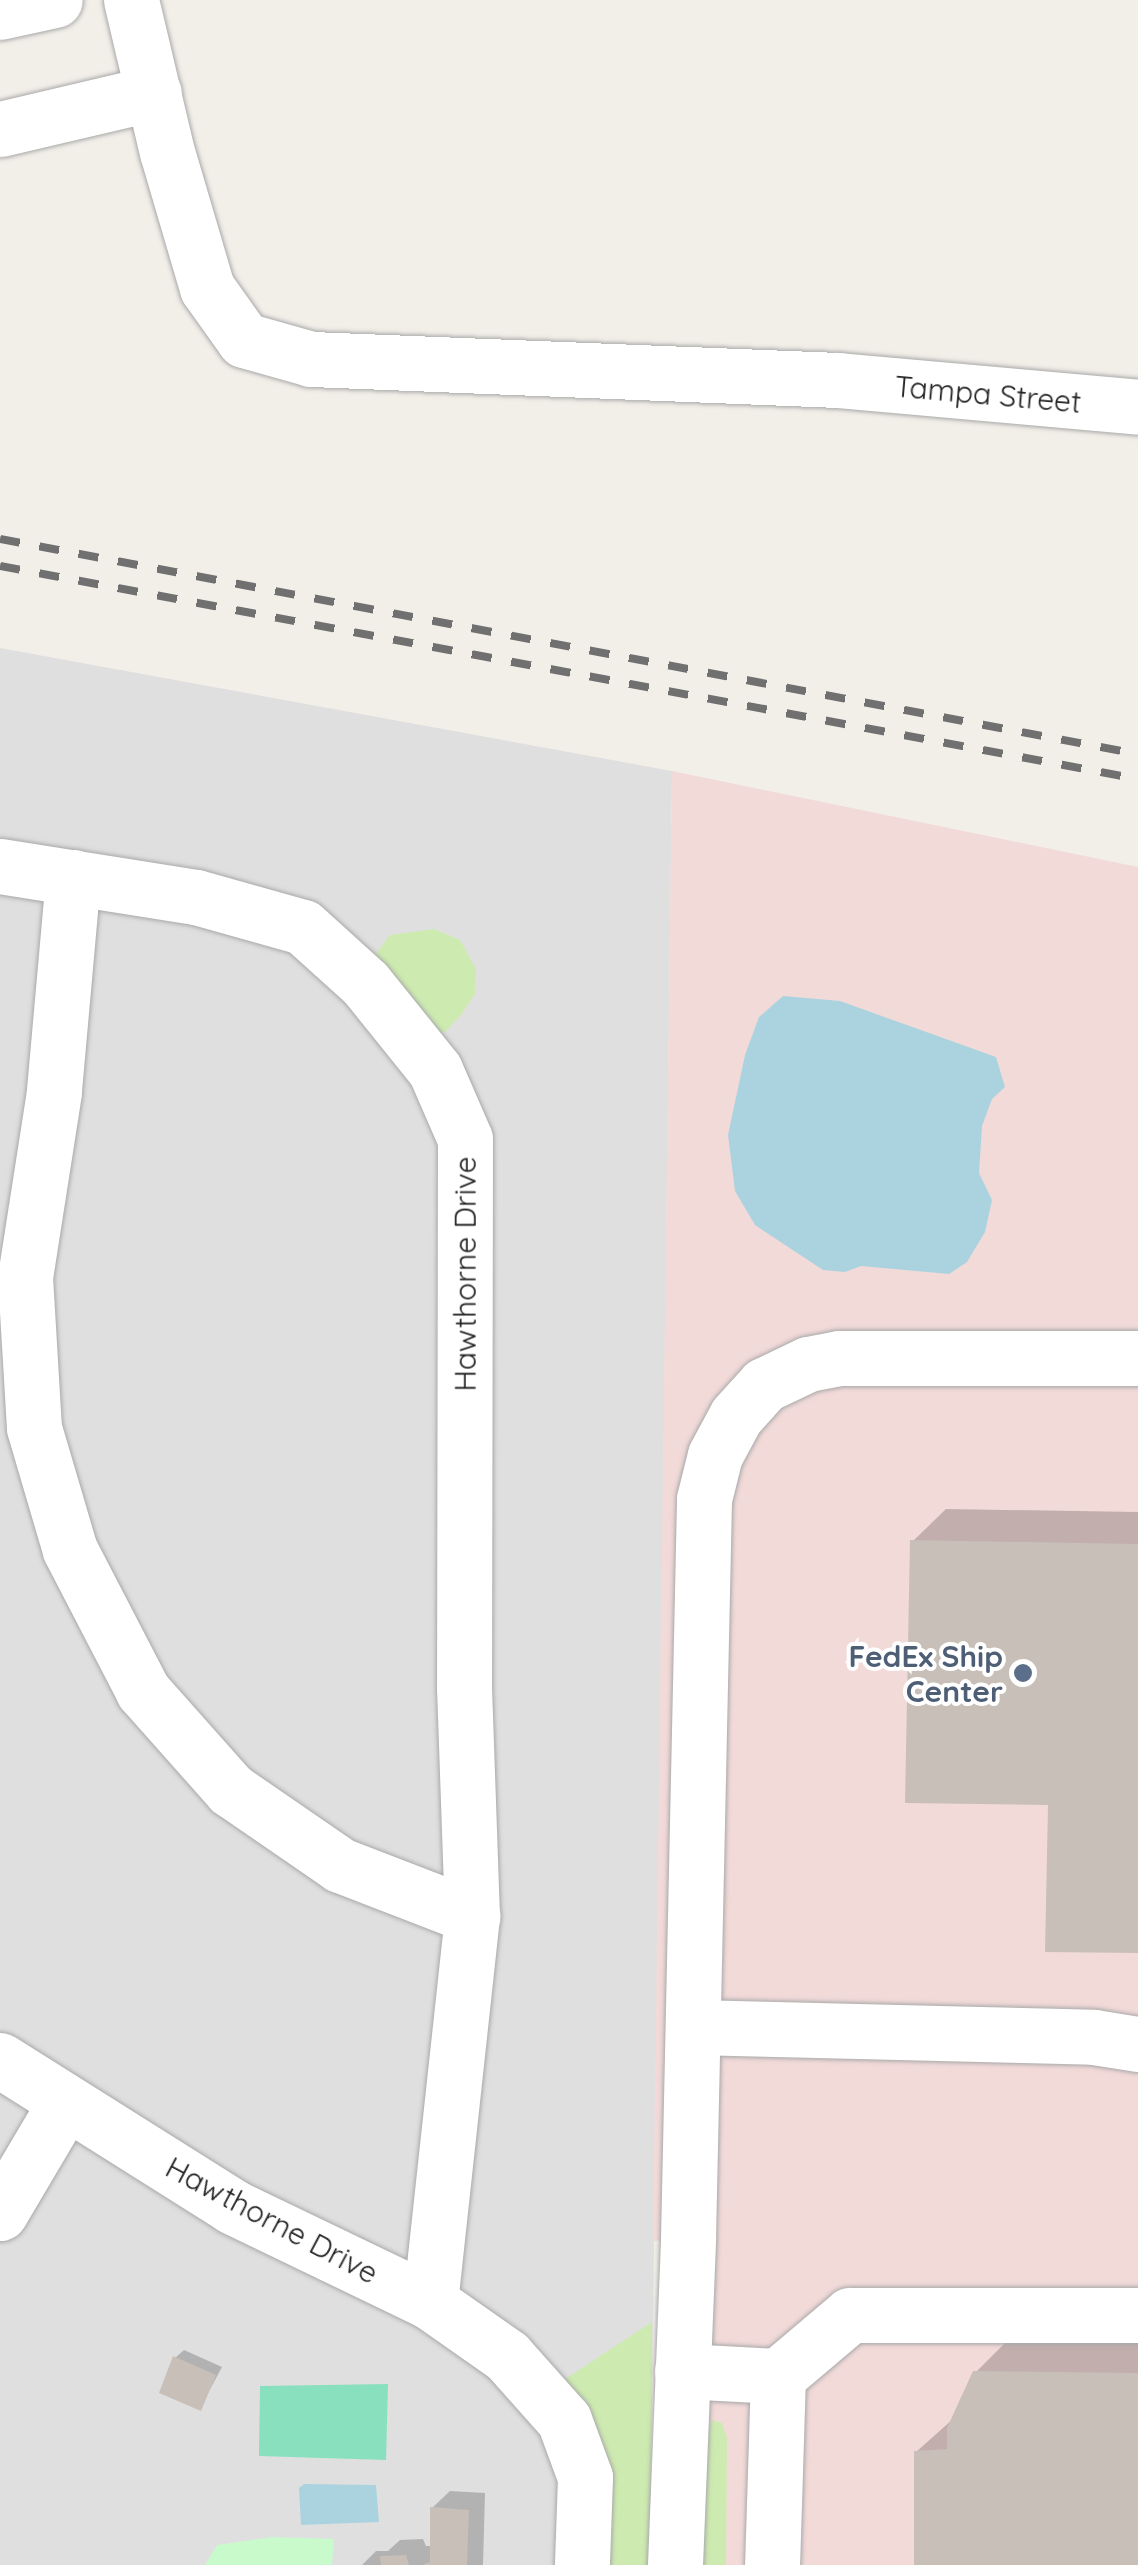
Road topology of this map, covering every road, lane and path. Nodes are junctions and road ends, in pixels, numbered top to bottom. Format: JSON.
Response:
{"nodes":[{"id":1,"x":55,"y":0,"type":"edge"},
{"id":2,"x":131,"y":0,"type":"edge"},
{"id":3,"x":0,"y":12,"type":"edge"},
{"id":4,"x":154,"y":93,"type":"junction"},
{"id":5,"x":0,"y":129,"type":"edge"},
{"id":6,"x":1138,"y":407,"type":"edge"},
{"id":7,"x":0,"y":866,"type":"edge"},
{"id":8,"x":73,"y":876,"type":"junction"},
{"id":9,"x":1138,"y":1358,"type":"edge"},
{"id":10,"x":17,"y":1432,"type":"edge"},
{"id":11,"x":472,"y":1916,"type":"junction"},
{"id":12,"x":692,"y":2028,"type":"junction"},
{"id":13,"x":1138,"y":2044,"type":"edge"},
{"id":14,"x":0,"y":2060,"type":"edge"},
{"id":15,"x":66,"y":2102,"type":"junction"},
{"id":16,"x":0,"y":2212,"type":"edge"},
{"id":17,"x":430,"y":2302,"type":"junction"},
{"id":18,"x":1138,"y":2315,"type":"edge"},
{"id":19,"x":682,"y":2370,"type":"junction"},
{"id":20,"x":778,"y":2376,"type":"junction"},
{"id":21,"x":582,"y":2565,"type":"edge"},
{"id":22,"x":675,"y":2565,"type":"edge"},
{"id":23,"x":772,"y":2565,"type":"edge"}],
"edges":[{"from":1,"to":3,"type":"street"},
{"from":2,"to":4,"type":"street","name":"Tampa Street"},
{"from":4,"to":5,"type":"street"},
{"from":4,"to":6,"type":"street","name":"Tampa Street"},
{"from":7,"to":8,"type":"street","name":"Hawthorne Drive"},
{"from":8,"to":10,"type":"street"},
{"from":8,"to":11,"type":"street","name":"Hawthorne Drive"},
{"from":9,"to":12,"type":"street"},
{"from":10,"to":11,"type":"street"},
{"from":11,"to":17,"type":"street","name":"Hawthorne Drive"},
{"from":12,"to":13,"type":"street"},
{"from":12,"to":19,"type":"street"},
{"from":14,"to":15,"type":"street","name":"Hawthorne Drive"},
{"from":15,"to":16,"type":"street"},
{"from":15,"to":17,"type":"street","name":"Hawthorne Drive"},
{"from":17,"to":21,"type":"street","name":"Hawthorne Drive"},
{"from":18,"to":20,"type":"street"},
{"from":19,"to":20,"type":"street"},
{"from":19,"to":22,"type":"street"},
{"from":20,"to":23,"type":"street"}]}
